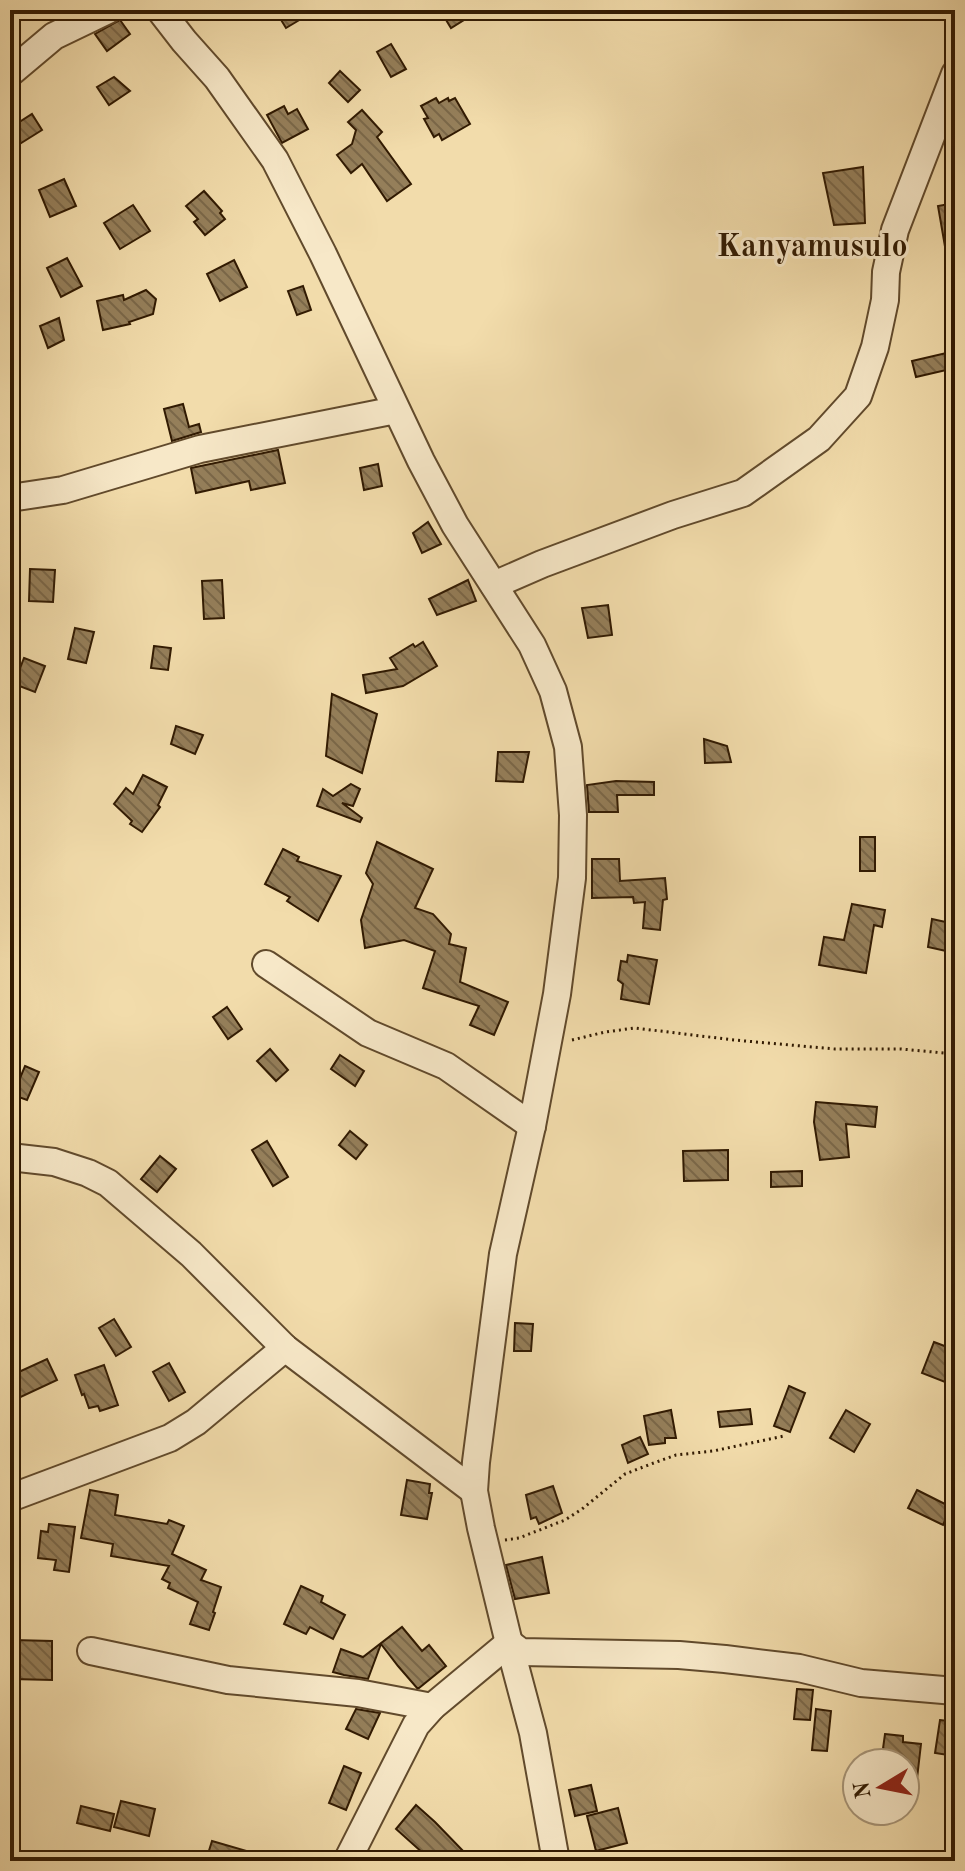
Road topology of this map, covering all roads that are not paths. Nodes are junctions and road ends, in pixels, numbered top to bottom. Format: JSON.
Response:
{"nodes":[{"id":1,"x":108,"y":10,"type":"edge"},
{"id":2,"x":160,"y":10,"type":"edge"},
{"id":3,"x":10,"y":73,"type":"edge"},
{"id":4,"x":955,"y":74,"type":"edge"},
{"id":5,"x":396,"y":410,"type":"junction"},
{"id":6,"x":10,"y":498,"type":"edge"},
{"id":7,"x":494,"y":585,"type":"junction"},
{"id":8,"x":266,"y":964,"type":"dead end"},
{"id":9,"x":532,"y":1126,"type":"junction"},
{"id":10,"x":10,"y":1157,"type":"edge"},
{"id":11,"x":285,"y":1348,"type":"junction"},
{"id":12,"x":474,"y":1491,"type":"junction"},
{"id":13,"x":10,"y":1498,"type":"edge"},
{"id":14,"x":509,"y":1643,"type":"junction"},
{"id":15,"x":91,"y":1651,"type":"dead end"},
{"id":16,"x":955,"y":1691,"type":"edge"},
{"id":17,"x":432,"y":1707,"type":"junction"},
{"id":18,"x":347,"y":1861,"type":"edge"},
{"id":19,"x":556,"y":1861,"type":"edge"}],
"edges":[{"from":1,"to":3,"type":"street"},
{"from":2,"to":5,"type":"street"},
{"from":4,"to":7,"type":"street"},
{"from":5,"to":6,"type":"street"},
{"from":5,"to":7,"type":"street"},
{"from":7,"to":9,"type":"street"},
{"from":8,"to":9,"type":"street"},
{"from":9,"to":12,"type":"street"},
{"from":10,"to":11,"type":"street"},
{"from":11,"to":12,"type":"street"},
{"from":11,"to":13,"type":"street"},
{"from":12,"to":14,"type":"street"},
{"from":14,"to":16,"type":"street"},
{"from":14,"to":17,"type":"street"},
{"from":14,"to":19,"type":"street"},
{"from":15,"to":17,"type":"street"},
{"from":17,"to":18,"type":"street"}]}
